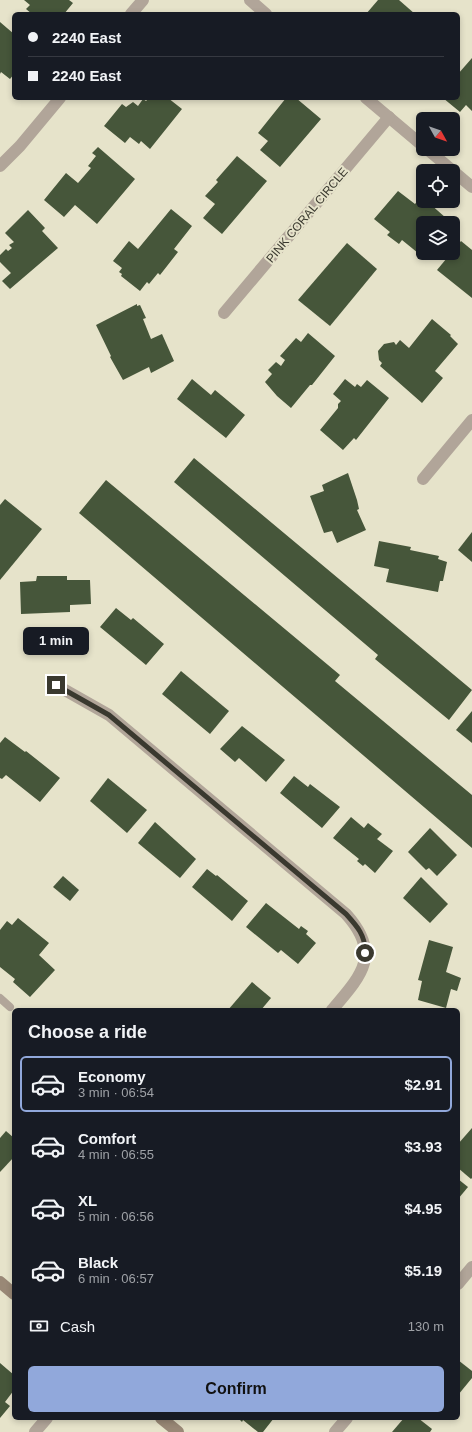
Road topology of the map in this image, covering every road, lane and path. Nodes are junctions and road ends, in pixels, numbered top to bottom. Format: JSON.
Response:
{"nodes":[{"id":1,"x":143,"y":0,"type":"edge"},
{"id":2,"x":250,"y":0,"type":"edge"},
{"id":3,"x":133,"y":12,"type":"edge"},
{"id":4,"x":264,"y":12,"type":"edge"},
{"id":5,"x":58,"y":100,"type":"edge"},
{"id":6,"x":368,"y":100,"type":"edge"},
{"id":7,"x":389,"y":117,"type":"junction"},
{"id":8,"x":416,"y":140,"type":"edge"},
{"id":9,"x":435,"y":156,"type":"edge"},
{"id":10,"x":0,"y":166,"type":"edge"},
{"id":11,"x":472,"y":187,"type":"edge"},
{"id":12,"x":224,"y":313,"type":"dead end"},
{"id":13,"x":472,"y":420,"type":"edge"},
{"id":14,"x":423,"y":479,"type":"dead end"},
{"id":15,"x":56,"y":685,"type":"dead end"},
{"id":16,"x":0,"y":998,"type":"edge"},
{"id":17,"x":10,"y":1007,"type":"dead end"},
{"id":18,"x":334,"y":1008,"type":"edge"},
{"id":19,"x":472,"y":1267,"type":"edge"},
{"id":20,"x":0,"y":1282,"type":"edge"},
{"id":21,"x":460,"y":1282,"type":"edge"},
{"id":22,"x":12,"y":1292,"type":"edge"},
{"id":23,"x":45,"y":1420,"type":"edge"},
{"id":24,"x":163,"y":1420,"type":"edge"},
{"id":25,"x":344,"y":1420,"type":"edge"},
{"id":26,"x":35,"y":1432,"type":"edge"},
{"id":27,"x":178,"y":1432,"type":"edge"},
{"id":28,"x":335,"y":1432,"type":"edge"}],
"edges":[{"from":1,"to":3,"type":"street"},
{"from":2,"to":4,"type":"street"},
{"from":5,"to":10,"type":"street"},
{"from":6,"to":7,"type":"street"},
{"from":7,"to":8,"type":"street"},
{"from":7,"to":12,"type":"street","name":"PINK CORAL CIRCLE"},
{"from":9,"to":11,"type":"street"},
{"from":13,"to":14,"type":"street"},
{"from":15,"to":18,"type":"street"},
{"from":16,"to":17,"type":"lane"},
{"from":19,"to":21,"type":"street"},
{"from":20,"to":22,"type":"street"},
{"from":23,"to":26,"type":"street"},
{"from":24,"to":27,"type":"street"},
{"from":25,"to":28,"type":"street"}]}
